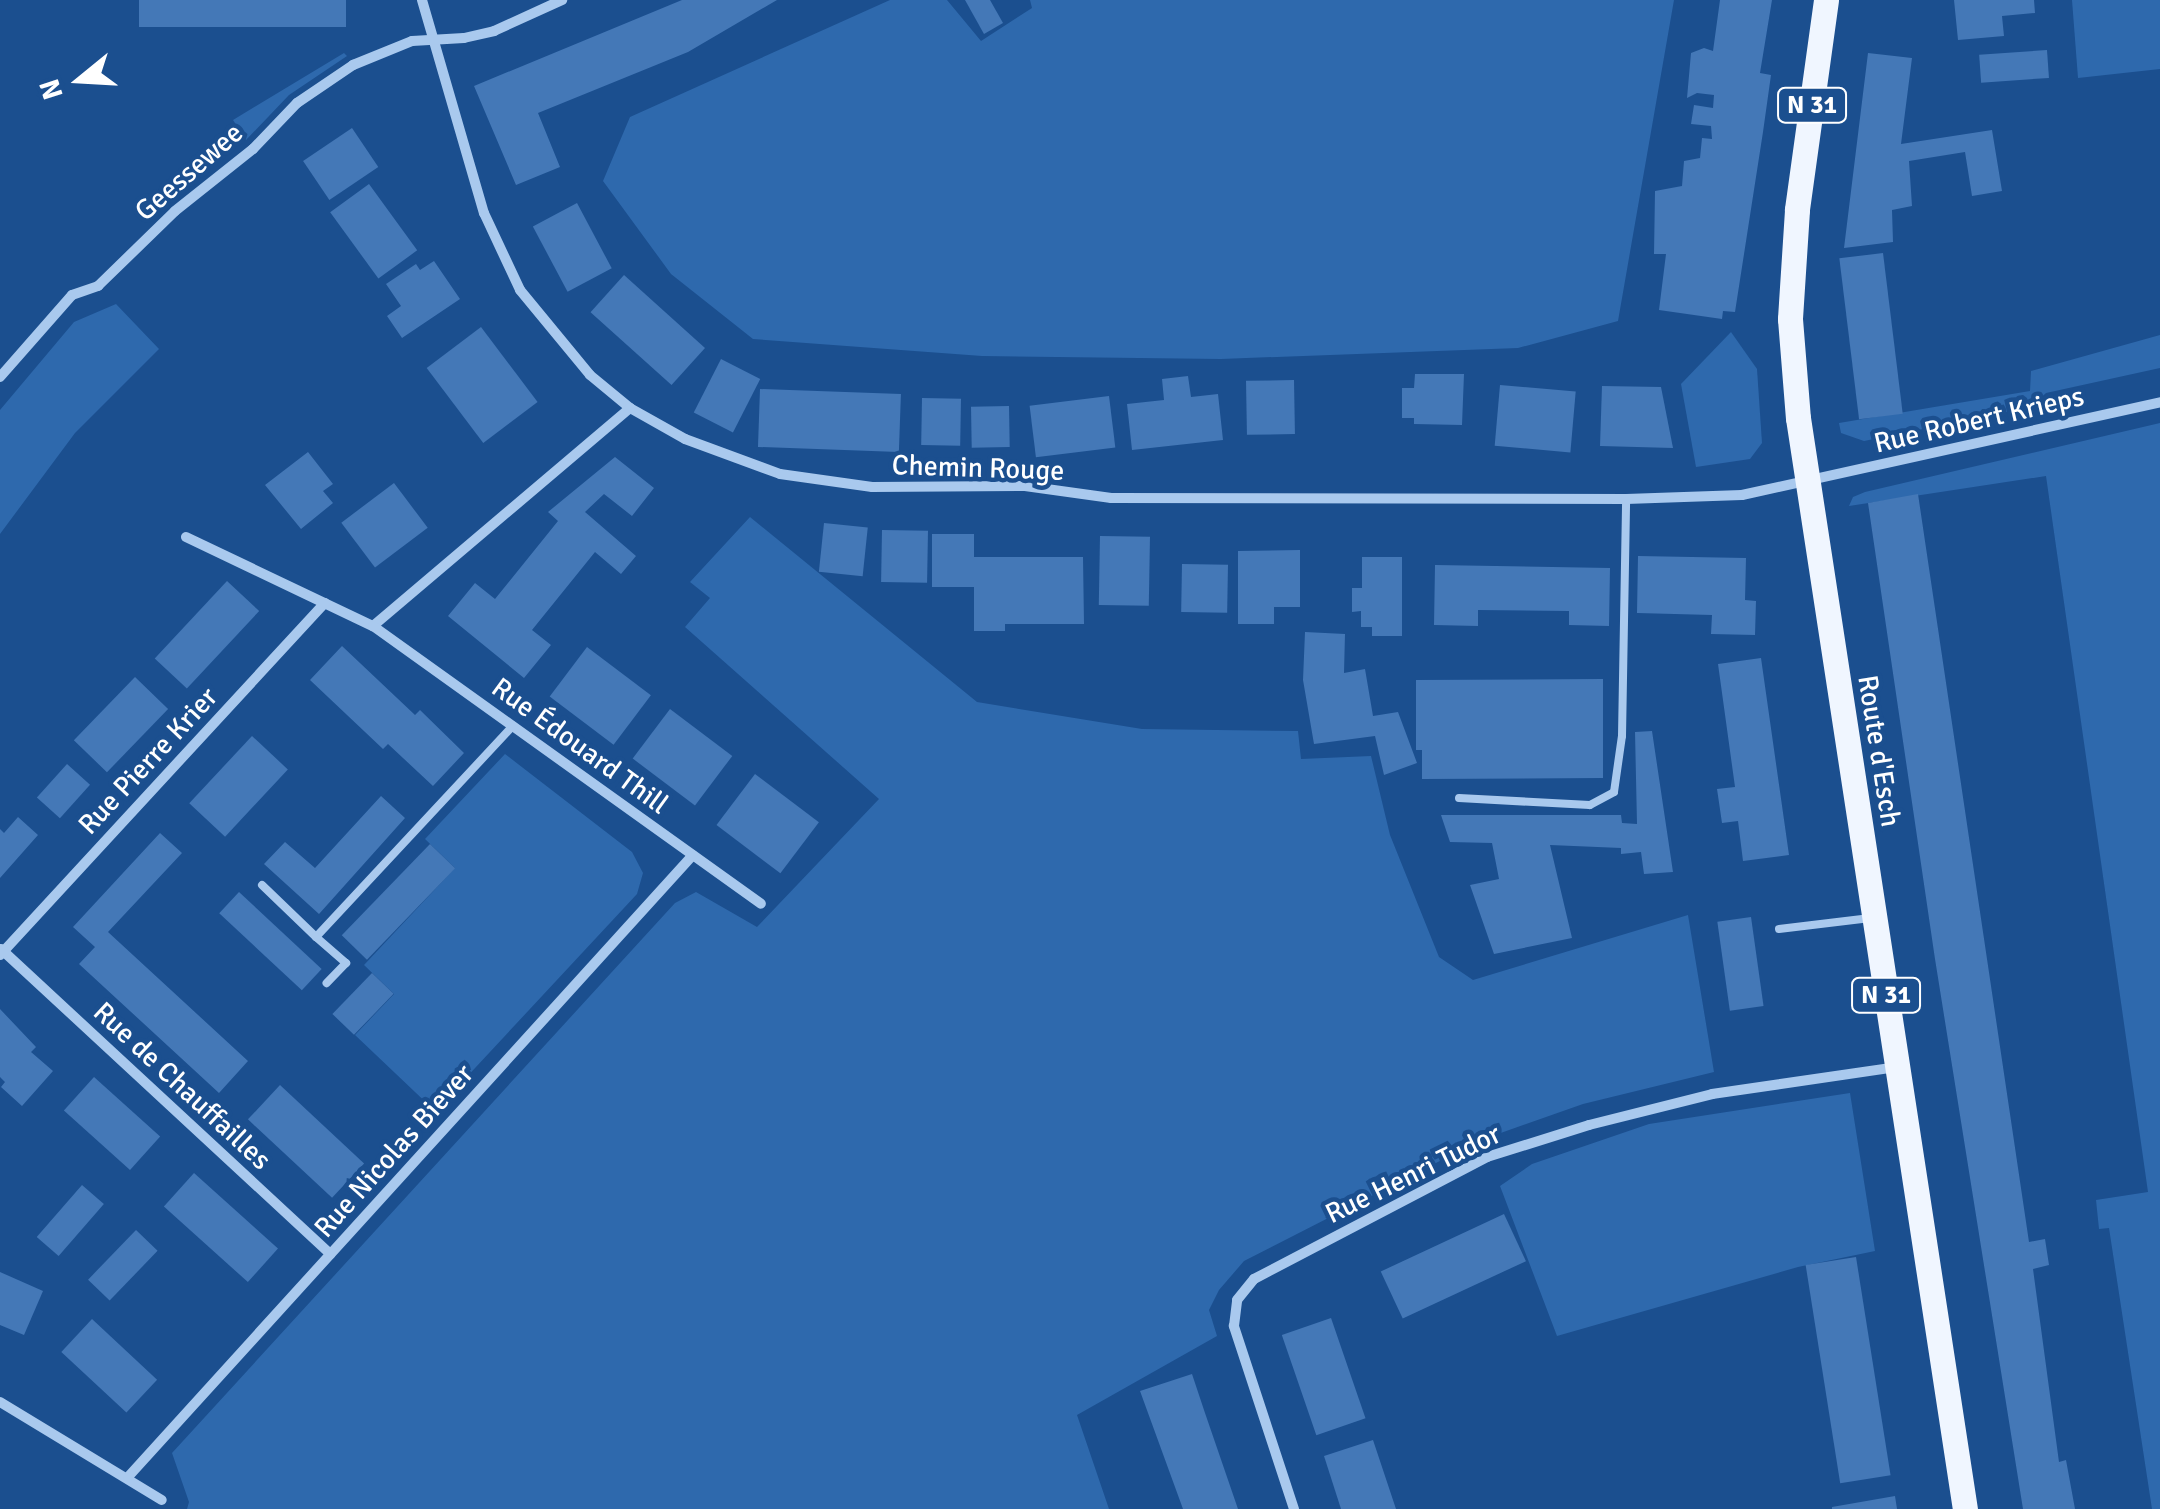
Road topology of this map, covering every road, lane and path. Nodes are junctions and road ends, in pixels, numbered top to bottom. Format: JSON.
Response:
{"nodes":[{"id":1,"x":422,"y":0,"type":"edge"},
{"id":2,"x":562,"y":0,"type":"edge"},
{"id":3,"x":1826,"y":0,"type":"edge"},
{"id":4,"x":434,"y":42,"type":"junction"},
{"id":5,"x":0,"y":377,"type":"edge"},
{"id":6,"x":2160,"y":402,"type":"edge"},
{"id":7,"x":630,"y":408,"type":"junction"},
{"id":8,"x":1807,"y":481,"type":"junction"},
{"id":9,"x":1626,"y":499,"type":"junction"},
{"id":10,"x":186,"y":537,"type":"dead end"},
{"id":11,"x":324,"y":602,"type":"junction"},
{"id":12,"x":373,"y":626,"type":"junction"},
{"id":13,"x":513,"y":726,"type":"junction"},
{"id":14,"x":1459,"y":798,"type":"dead end"},
{"id":15,"x":693,"y":855,"type":"junction"},
{"id":16,"x":262,"y":884,"type":"dead end"},
{"id":17,"x":761,"y":904,"type":"dead end"},
{"id":18,"x":1874,"y":917,"type":"junction"},
{"id":19,"x":1779,"y":929,"type":"dead end"},
{"id":20,"x":316,"y":937,"type":"junction"},
{"id":21,"x":1,"y":951,"type":"edge"},
{"id":22,"x":328,"y":983,"type":"dead end"},
{"id":23,"x":1896,"y":1068,"type":"junction"},
{"id":24,"x":330,"y":1254,"type":"junction"},
{"id":25,"x":0,"y":1402,"type":"edge"},
{"id":26,"x":128,"y":1477,"type":"junction"},
{"id":27,"x":162,"y":1500,"type":"dead end"},
{"id":28,"x":1294,"y":1509,"type":"edge"},
{"id":29,"x":1965,"y":1509,"type":"edge"}],
"edges":[{"from":1,"to":4,"type":"street","name":"Chemin Rouge"},
{"from":2,"to":4,"type":"street","name":"Geessewee"},
{"from":3,"to":8,"type":"main road","name":"Route d'Esch","number":"N 31"},
{"from":4,"to":5,"type":"street","name":"Geessewee"},
{"from":4,"to":7,"type":"street","name":"Chemin Rouge"},
{"from":6,"to":8,"type":"street","name":"Rue Robert Krieps"},
{"from":7,"to":9,"type":"street","name":"Chemin Rouge"},
{"from":7,"to":12,"type":"street"},
{"from":8,"to":9,"type":"street","name":"Chemin Rouge"},
{"from":8,"to":18,"type":"main road","name":"Route d'Esch","number":"N 31"},
{"from":9,"to":14,"type":"lane"},
{"from":10,"to":11,"type":"street"},
{"from":11,"to":12,"type":"street"},
{"from":11,"to":21,"type":"street","name":"Rue Pierre Krier"},
{"from":12,"to":13,"type":"street","name":"Rue Édouard Thill"},
{"from":13,"to":15,"type":"street","name":"Rue Édouard Thill"},
{"from":13,"to":20,"type":"lane"},
{"from":15,"to":17,"type":"street","name":"Rue Édouard Thill"},
{"from":15,"to":24,"type":"street","name":"Rue Nicolas Biever"},
{"from":16,"to":20,"type":"lane"},
{"from":18,"to":19,"type":"lane"},
{"from":18,"to":23,"type":"main road","name":"Route d'Esch","number":"N 31"},
{"from":20,"to":22,"type":"lane"},
{"from":21,"to":24,"type":"street","name":"Rue de Chauffailles"},
{"from":23,"to":28,"type":"street","name":"Rue Henri Tudor"},
{"from":23,"to":29,"type":"main road","name":"Route d'Esch","number":"N 31"},
{"from":24,"to":26,"type":"street","name":"Rue Nicolas Biever"},
{"from":25,"to":26,"type":"street"},
{"from":26,"to":27,"type":"street"}]}
